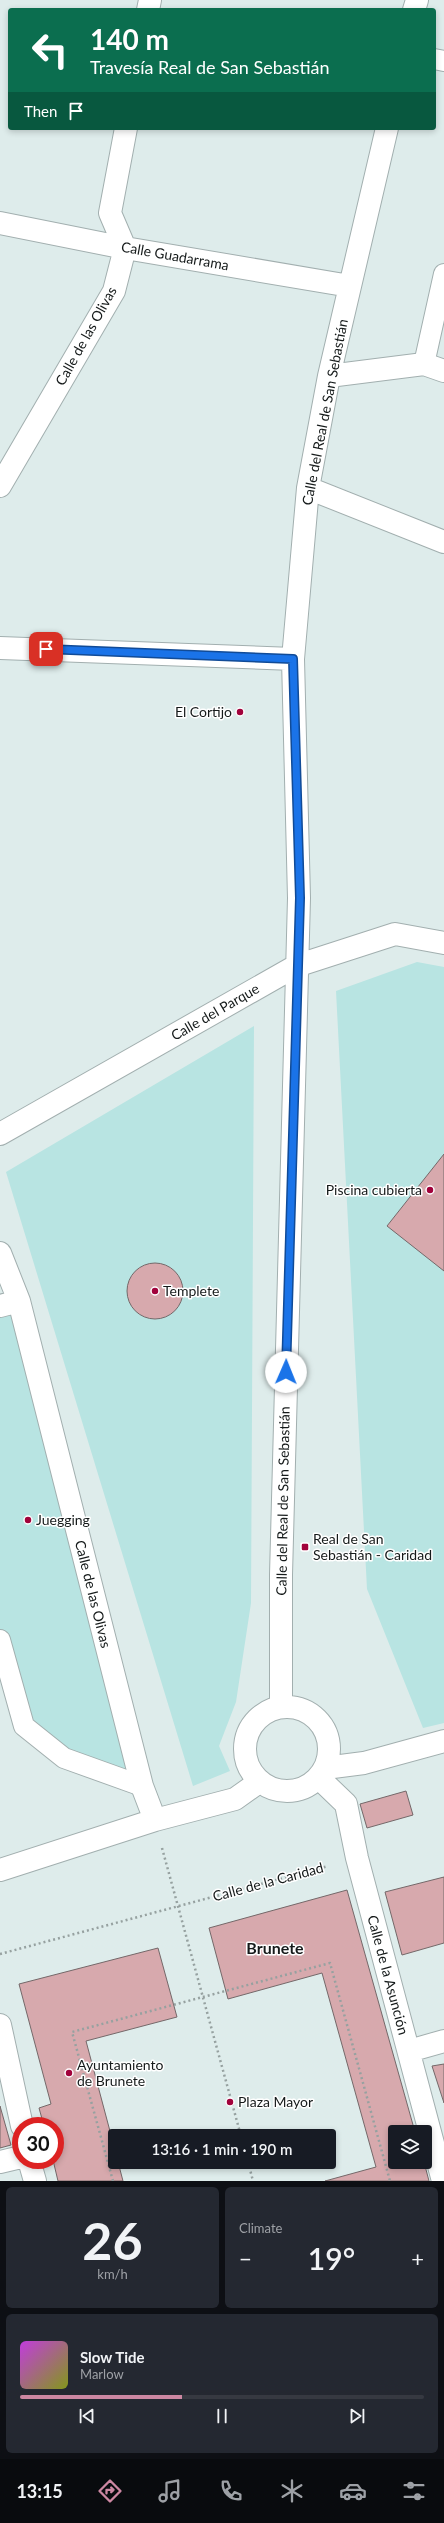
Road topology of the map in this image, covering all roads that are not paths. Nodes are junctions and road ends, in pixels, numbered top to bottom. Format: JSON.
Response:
{"nodes":[{"id":1,"x":126,"y":130,"type":"edge"},
{"id":2,"x":387,"y":130,"type":"edge"},
{"id":3,"x":0,"y":223,"type":"edge"},
{"id":4,"x":125,"y":248,"type":"junction"},
{"id":5,"x":444,"y":274,"type":"edge"},
{"id":6,"x":350,"y":286,"type":"junction"},
{"id":7,"x":424,"y":364,"type":"junction"},
{"id":8,"x":444,"y":371,"type":"edge"},
{"id":9,"x":329,"y":376,"type":"junction"},
{"id":10,"x":0,"y":486,"type":"edge"},
{"id":11,"x":308,"y":488,"type":"junction"},
{"id":12,"x":444,"y":542,"type":"edge"},
{"id":13,"x":0,"y":648,"type":"edge"},
{"id":14,"x":293,"y":659,"type":"junction"},
{"id":15,"x":444,"y":943,"type":"edge"},
{"id":16,"x":296,"y":966,"type":"junction"},
{"id":17,"x":0,"y":1134,"type":"edge"},
{"id":18,"x":0,"y":1253,"type":"edge"},
{"id":19,"x":10,"y":1304,"type":"edge"},
{"id":20,"x":0,"y":1640,"type":"edge"},
{"id":21,"x":281,"y":1707,"type":"junction"},
{"id":22,"x":444,"y":1741,"type":"edge"},
{"id":23,"x":322,"y":1773,"type":"junction"},
{"id":24,"x":259,"y":1782,"type":"junction"},
{"id":25,"x":142,"y":1786,"type":"junction"},
{"id":26,"x":154,"y":1820,"type":"junction"},
{"id":27,"x":0,"y":1870,"type":"edge"},
{"id":28,"x":0,"y":2025,"type":"edge"},
{"id":29,"x":444,"y":2041,"type":"edge"},
{"id":30,"x":409,"y":2051,"type":"junction"},
{"id":31,"x":20,"y":2117,"type":"edge"},
{"id":32,"x":12,"y":2159,"type":"edge"},
{"id":33,"x":0,"y":2162,"type":"edge"},
{"id":34,"x":32,"y":2169,"type":"edge"},
{"id":35,"x":36,"y":2181,"type":"edge"},
{"id":36,"x":443,"y":2181,"type":"edge"}],
"edges":[{"from":1,"to":4,"type":"street"},
{"from":2,"to":6,"type":"street","name":"Calle del Real de San Sebastián"},
{"from":3,"to":4,"type":"street","name":"Calle Guadarrama"},
{"from":4,"to":6,"type":"street","name":"Calle Guadarrama"},
{"from":4,"to":10,"type":"street","name":"Calle de las Olivas"},
{"from":5,"to":7,"type":"lane"},
{"from":6,"to":9,"type":"street","name":"Calle del Real de San Sebastián"},
{"from":7,"to":8,"type":"street"},
{"from":7,"to":9,"type":"street"},
{"from":9,"to":11,"type":"street","name":"Calle del Real de San Sebastián"},
{"from":11,"to":12,"type":"street"},
{"from":11,"to":14,"type":"street","name":"Calle del Real de San Sebastián"},
{"from":13,"to":14,"type":"street"},
{"from":14,"to":16,"type":"street","name":"Calle del Real de San Sebastián"},
{"from":15,"to":16,"type":"street","name":"Calle del Parque"},
{"from":16,"to":17,"type":"street","name":"Calle del Parque"},
{"from":16,"to":21,"type":"street","name":"Calle del Real de San Sebastián"},
{"from":18,"to":19,"type":"street","name":"Calle de las Olivas"},
{"from":19,"to":25,"type":"street","name":"Calle de las Olivas"},
{"from":20,"to":25,"type":"lane"},
{"from":21,"to":23,"type":"street"},
{"from":21,"to":24,"type":"street"},
{"from":22,"to":23,"type":"street"},
{"from":23,"to":24,"type":"street"},
{"from":23,"to":30,"type":"street","name":"Calle de la Asunción"},
{"from":24,"to":26,"type":"street"},
{"from":25,"to":26,"type":"street","name":"Calle de las Olivas"},
{"from":26,"to":27,"type":"street"},
{"from":28,"to":31,"type":"street"},
{"from":29,"to":30,"type":"street"},
{"from":30,"to":36,"type":"street","name":"Calle de la Asunción"},
{"from":32,"to":33,"type":"street"},
{"from":34,"to":35,"type":"street"}]}
